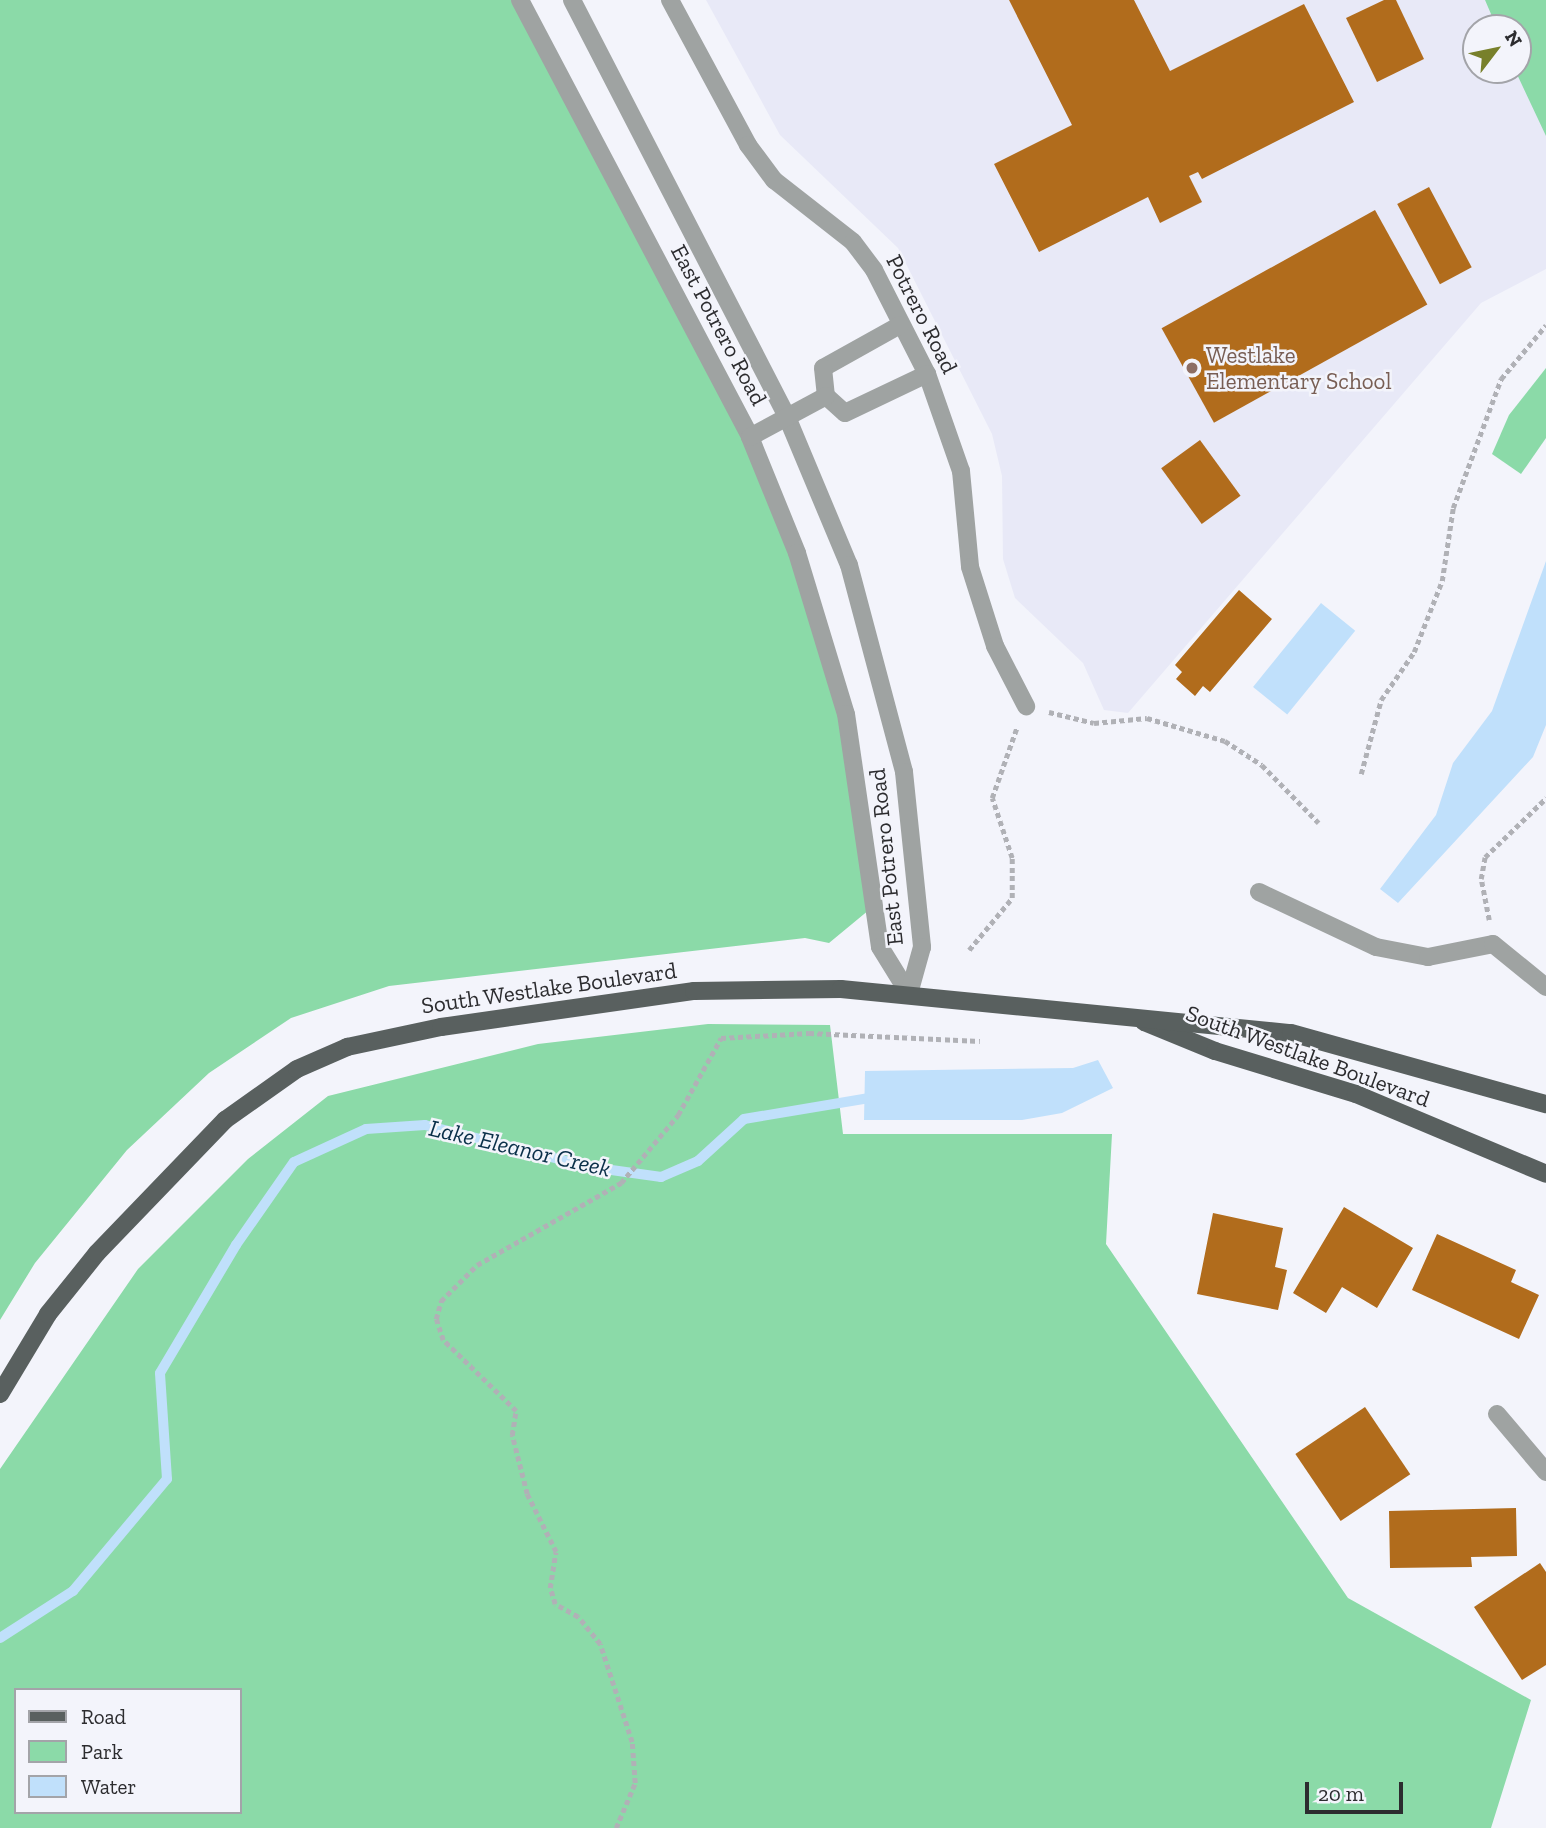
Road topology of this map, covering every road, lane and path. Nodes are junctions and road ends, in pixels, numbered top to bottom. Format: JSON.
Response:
{"nodes":[{"id":1,"x":520,"y":0,"type":"edge"},
{"id":2,"x":572,"y":0,"type":"edge"},
{"id":3,"x":670,"y":0,"type":"edge"},
{"id":4,"x":901,"y":325,"type":"junction"},
{"id":5,"x":1546,"y":325,"type":"edge"},
{"id":6,"x":927,"y":374,"type":"junction"},
{"id":7,"x":827,"y":396,"type":"junction"},
{"id":8,"x":787,"y":417,"type":"junction"},
{"id":9,"x":750,"y":437,"type":"junction"},
{"id":10,"x":1026,"y":706,"type":"junction"},
{"id":11,"x":1361,"y":774,"type":"dead end"},
{"id":12,"x":1546,"y":798,"type":"edge"},
{"id":13,"x":1319,"y":823,"type":"dead end"},
{"id":14,"x":1259,"y":892,"type":"dead end"},
{"id":15,"x":1493,"y":944,"type":"junction"},
{"id":16,"x":969,"y":950,"type":"dead end"},
{"id":17,"x":1546,"y":987,"type":"edge"},
{"id":18,"x":909,"y":994,"type":"junction"},
{"id":19,"x":1132,"y":1017,"type":"junction"},
{"id":20,"x":980,"y":1041,"type":"dead end"},
{"id":21,"x":1546,"y":1104,"type":"edge"},
{"id":22,"x":1546,"y":1174,"type":"edge"},
{"id":23,"x":0,"y":1394,"type":"edge"},
{"id":24,"x":1496,"y":1414,"type":"dead end"},
{"id":25,"x":1546,"y":1472,"type":"edge"},
{"id":26,"x":616,"y":1828,"type":"edge"}],
"edges":[{"from":1,"to":9,"type":"street","name":"East Potrero Road"},
{"from":2,"to":8,"type":"street","name":"East Potrero Road"},
{"from":3,"to":4,"type":"street","name":"Potrero Road"},
{"from":4,"to":6,"type":"street","name":"Potrero Road"},
{"from":4,"to":7,"type":"street"},
{"from":5,"to":11,"type":"path"},
{"from":6,"to":7,"type":"street"},
{"from":6,"to":10,"type":"street","name":"Potrero Road"},
{"from":7,"to":8,"type":"street"},
{"from":8,"to":9,"type":"street"},
{"from":8,"to":18,"type":"street","name":"East Potrero Road"},
{"from":9,"to":18,"type":"street","name":"East Potrero Road"},
{"from":10,"to":13,"type":"path"},
{"from":10,"to":16,"type":"path"},
{"from":12,"to":15,"type":"path"},
{"from":14,"to":15,"type":"street"},
{"from":15,"to":17,"type":"street"},
{"from":18,"to":19,"type":"main road","name":"South Westlake Boulevard"},
{"from":18,"to":23,"type":"main road","name":"South Westlake Boulevard"},
{"from":19,"to":21,"type":"main road","name":"South Westlake Boulevard"},
{"from":19,"to":22,"type":"main road","name":"South Westlake Boulevard"},
{"from":20,"to":26,"type":"path"},
{"from":24,"to":25,"type":"street"}]}
